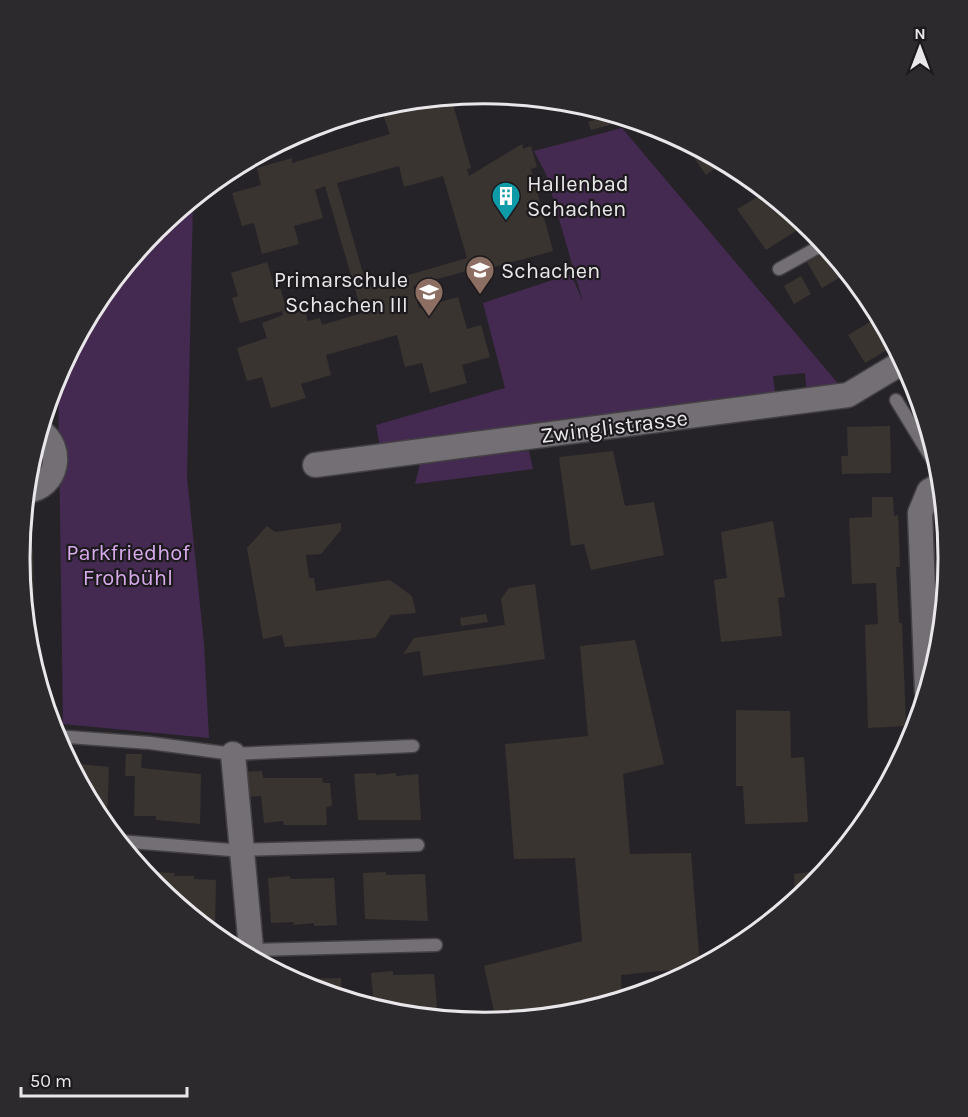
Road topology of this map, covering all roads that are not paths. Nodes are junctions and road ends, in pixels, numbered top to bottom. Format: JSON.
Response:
{"nodes":[{"id":1,"x":816,"y":249,"type":"edge"},
{"id":2,"x":779,"y":269,"type":"dead end"},
{"id":3,"x":895,"y":367,"type":"edge"},
{"id":4,"x":896,"y":400,"type":"dead end"},
{"id":5,"x":47,"y":436,"type":"edge"},
{"id":6,"x":924,"y":446,"type":"edge"},
{"id":7,"x":315,"y":465,"type":"dead end"},
{"id":8,"x":36,"y":488,"type":"edge"},
{"id":9,"x":932,"y":489,"type":"edge"},
{"id":10,"x":933,"y":622,"type":"edge"},
{"id":11,"x":67,"y":737,"type":"edge"},
{"id":12,"x":412,"y":746,"type":"dead end"},
{"id":13,"x":232,"y":754,"type":"junction"},
{"id":14,"x":130,"y":842,"type":"edge"},
{"id":15,"x":418,"y":845,"type":"dead end"},
{"id":16,"x":243,"y":850,"type":"junction"},
{"id":17,"x":436,"y":945,"type":"dead end"},
{"id":18,"x":252,"y":948,"type":"edge"},
{"id":19,"x":260,"y":954,"type":"edge"}],
"edges":[{"from":1,"to":2,"type":"lane"},
{"from":3,"to":7,"type":"street","name":"Zwinglistrasse"},
{"from":4,"to":6,"type":"lane"},
{"from":5,"to":8,"type":"street"},
{"from":9,"to":10,"type":"street"},
{"from":11,"to":13,"type":"lane"},
{"from":12,"to":13,"type":"lane"},
{"from":13,"to":16,"type":"street"},
{"from":14,"to":16,"type":"lane"},
{"from":15,"to":16,"type":"lane"},
{"from":16,"to":18,"type":"street"},
{"from":17,"to":19,"type":"lane"}]}
